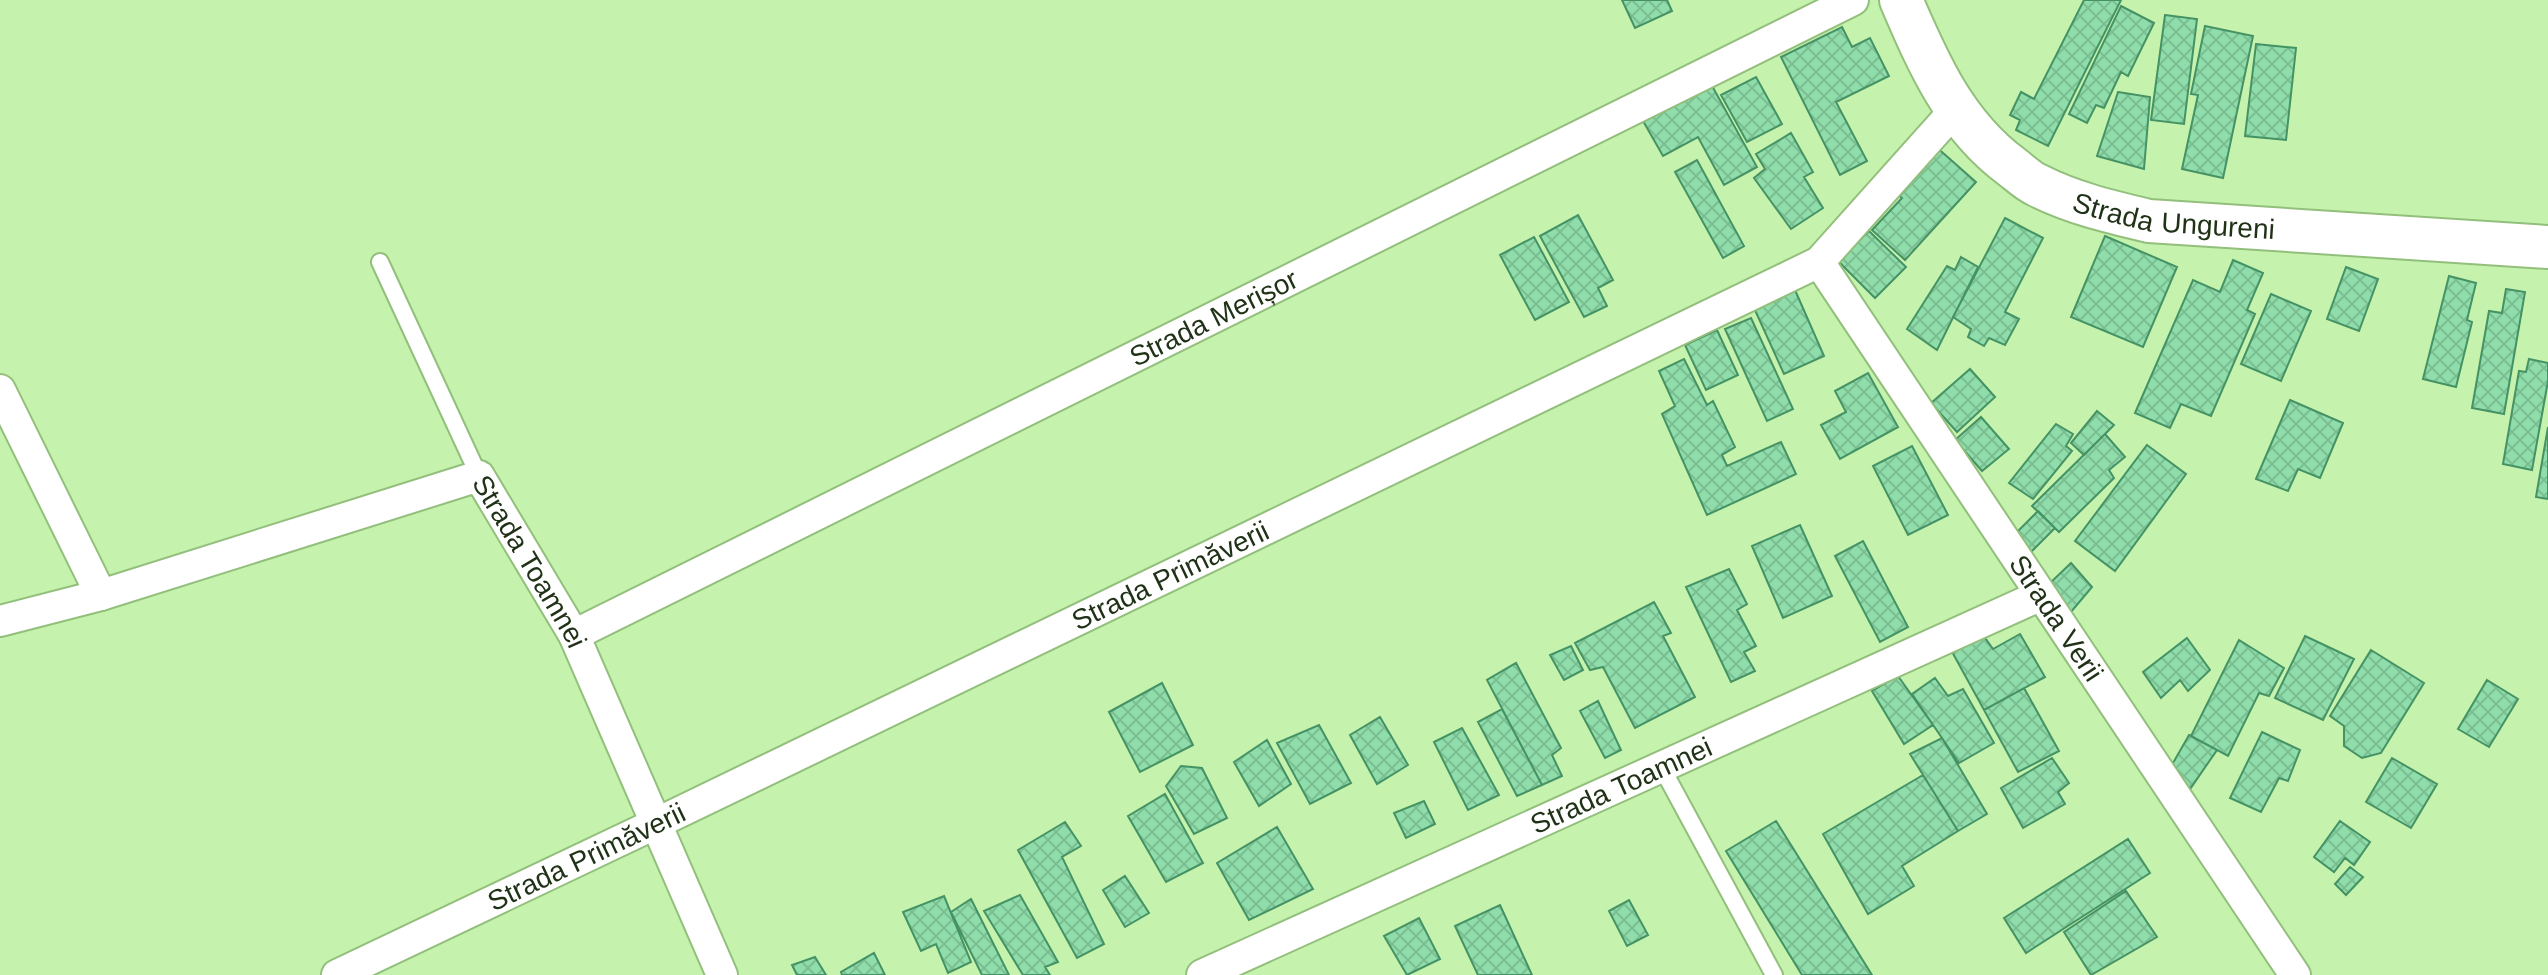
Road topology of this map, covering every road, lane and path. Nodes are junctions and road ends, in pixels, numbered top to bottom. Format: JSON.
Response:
{"nodes":[{"id":1,"x":1853,"y":0,"type":"edge"},
{"id":2,"x":1901,"y":0,"type":"edge"},
{"id":3,"x":1955,"y":110,"type":"junction"},
{"id":4,"x":2548,"y":247,"type":"edge"},
{"id":5,"x":380,"y":262,"type":"dead end"},
{"id":6,"x":1819,"y":262,"type":"junction"},
{"id":7,"x":0,"y":390,"type":"edge"},
{"id":8,"x":479,"y":476,"type":"junction"},
{"id":9,"x":101,"y":595,"type":"junction"},
{"id":10,"x":2039,"y":596,"type":"junction"},
{"id":11,"x":0,"y":621,"type":"edge"},
{"id":12,"x":574,"y":635,"type":"junction"},
{"id":13,"x":1662,"y":768,"type":"junction"},
{"id":14,"x":657,"y":823,"type":"junction"},
{"id":15,"x":337,"y":975,"type":"edge"},
{"id":16,"x":722,"y":975,"type":"edge"},
{"id":17,"x":1202,"y":975,"type":"edge"},
{"id":18,"x":1774,"y":975,"type":"edge"},
{"id":19,"x":2295,"y":975,"type":"edge"}],
"edges":[{"from":1,"to":12,"type":"street","name":"Strada Merișor"},
{"from":2,"to":3,"type":"main road","name":"Strada Ungureni"},
{"from":3,"to":4,"type":"main road","name":"Strada Ungureni"},
{"from":3,"to":6,"type":"street","name":"Strada Primăverii"},
{"from":5,"to":8,"type":"lane"},
{"from":6,"to":10,"type":"street","name":"Strada Verii"},
{"from":6,"to":14,"type":"street","name":"Strada Primăverii"},
{"from":7,"to":9,"type":"street"},
{"from":8,"to":9,"type":"street","name":"Strada Toamnei"},
{"from":8,"to":12,"type":"street","name":"Strada Toamnei"},
{"from":9,"to":11,"type":"street","name":"Strada Toamnei"},
{"from":10,"to":13,"type":"street","name":"Strada Toamnei"},
{"from":10,"to":19,"type":"street","name":"Strada Verii"},
{"from":12,"to":14,"type":"street","name":"Strada Toamnei"},
{"from":13,"to":17,"type":"street","name":"Strada Toamnei"},
{"from":13,"to":18,"type":"lane"},
{"from":14,"to":15,"type":"street","name":"Strada Primăverii"},
{"from":14,"to":16,"type":"street","name":"Strada Toamnei"}]}
